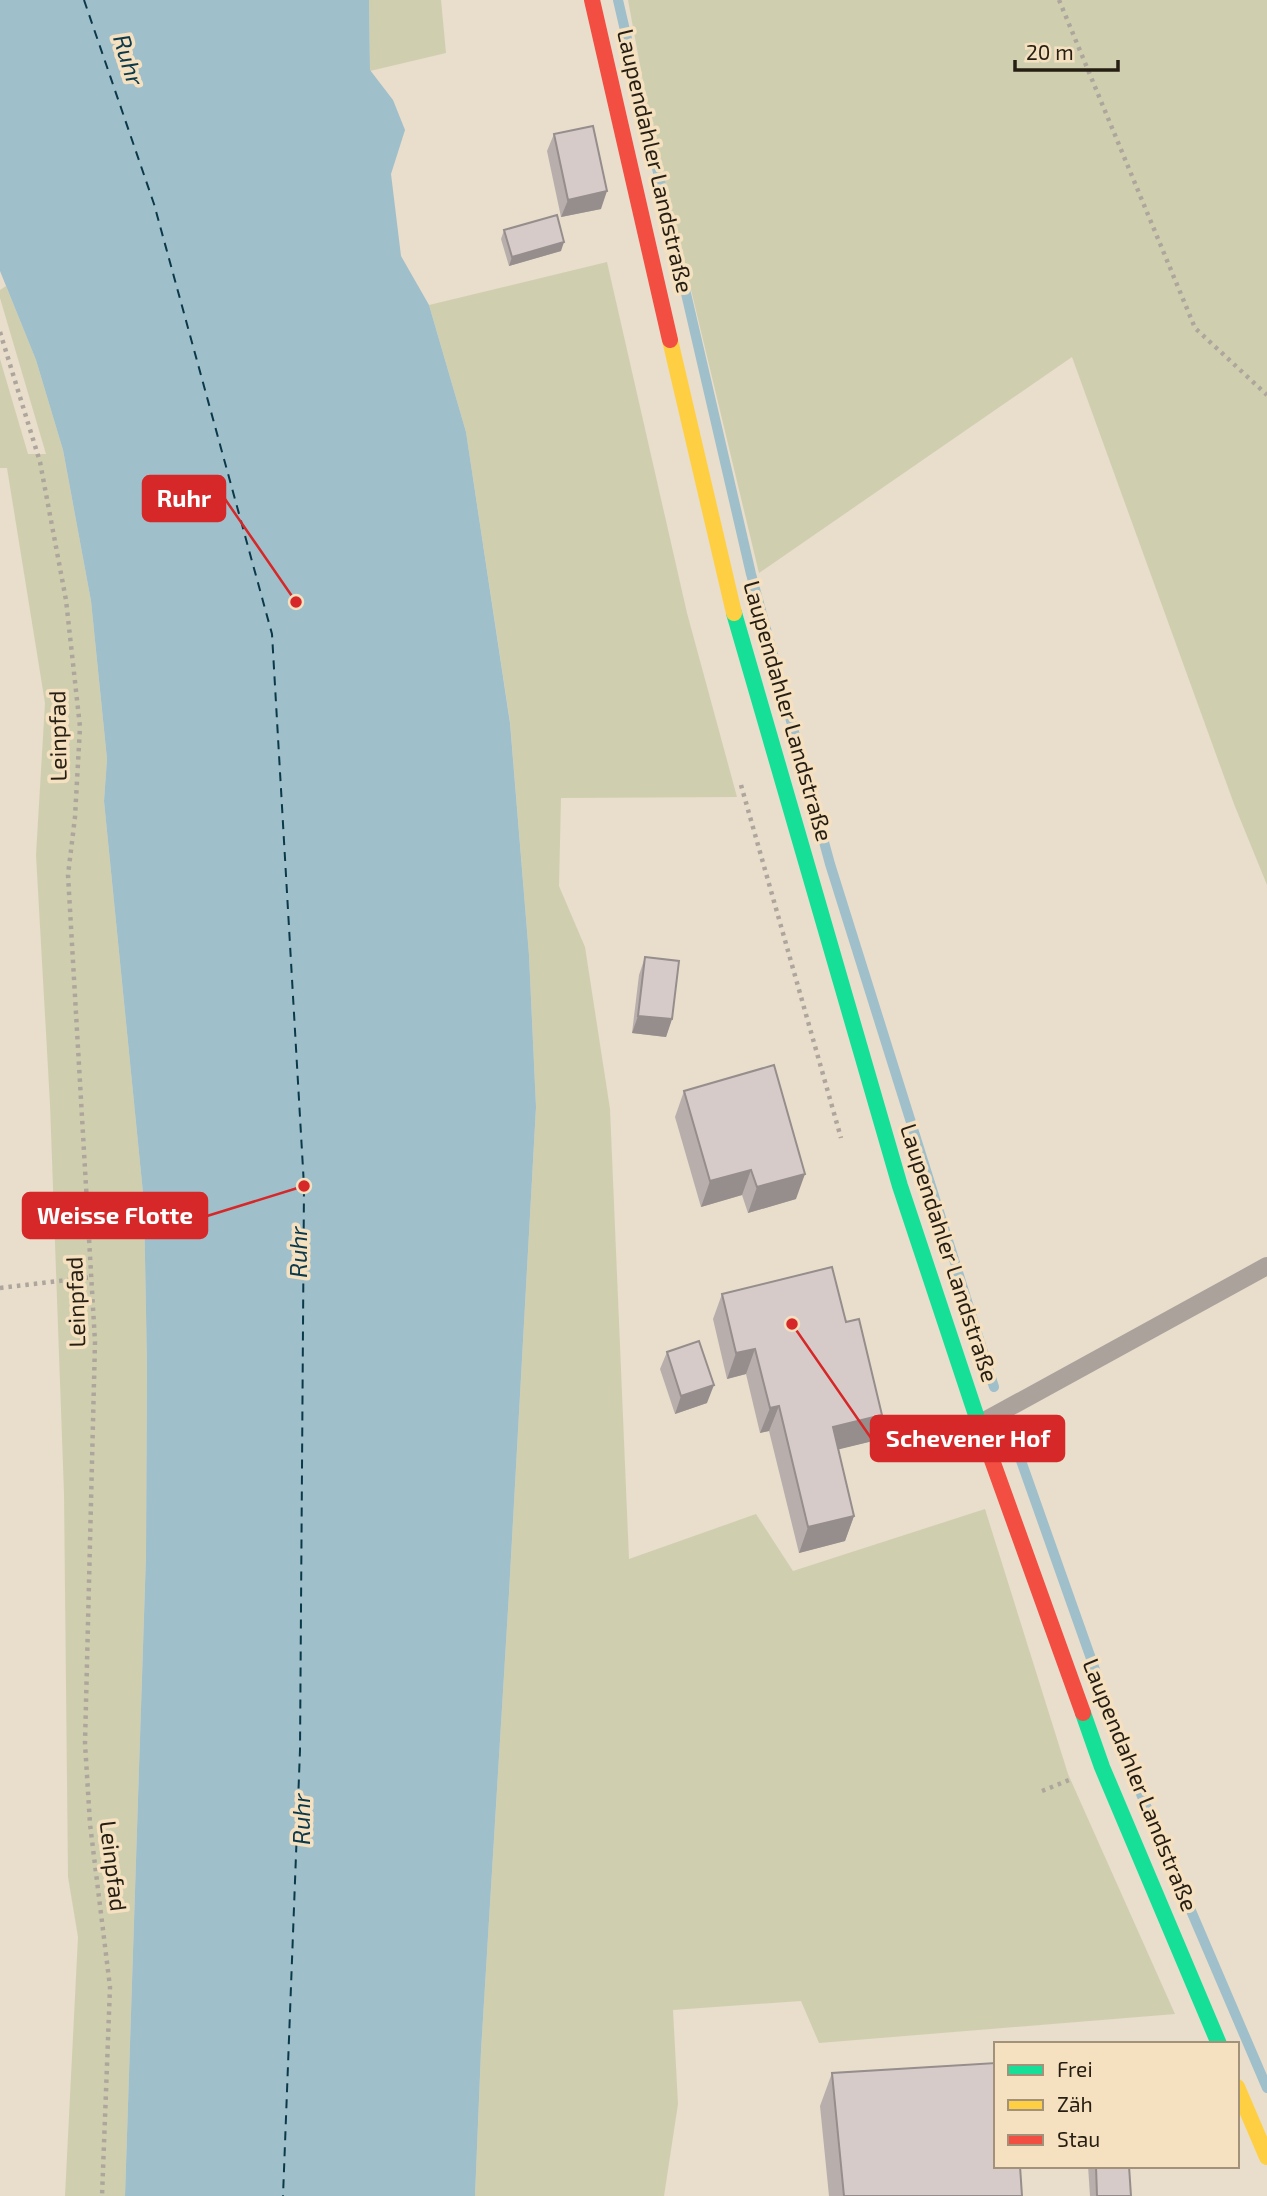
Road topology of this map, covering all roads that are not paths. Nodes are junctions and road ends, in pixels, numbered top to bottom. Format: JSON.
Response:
{"nodes":[{"id":1,"x":592,"y":0,"type":"edge"},
{"id":2,"x":1267,"y":1266,"type":"edge"},
{"id":3,"x":979,"y":1424,"type":"junction"},
{"id":4,"x":1218,"y":2042,"type":"edge"},
{"id":5,"x":1239,"y":2092,"type":"edge"},
{"id":6,"x":1267,"y":2157,"type":"edge"}],
"edges":[{"from":1,"to":3,"type":"main road","name":"Laupendahler Landstraße"},
{"from":2,"to":3,"type":"lane","name":"Laupendahler Landstraße"},
{"from":3,"to":4,"type":"main road","name":"Laupendahler Landstraße"},
{"from":5,"to":6,"type":"main road"}]}
